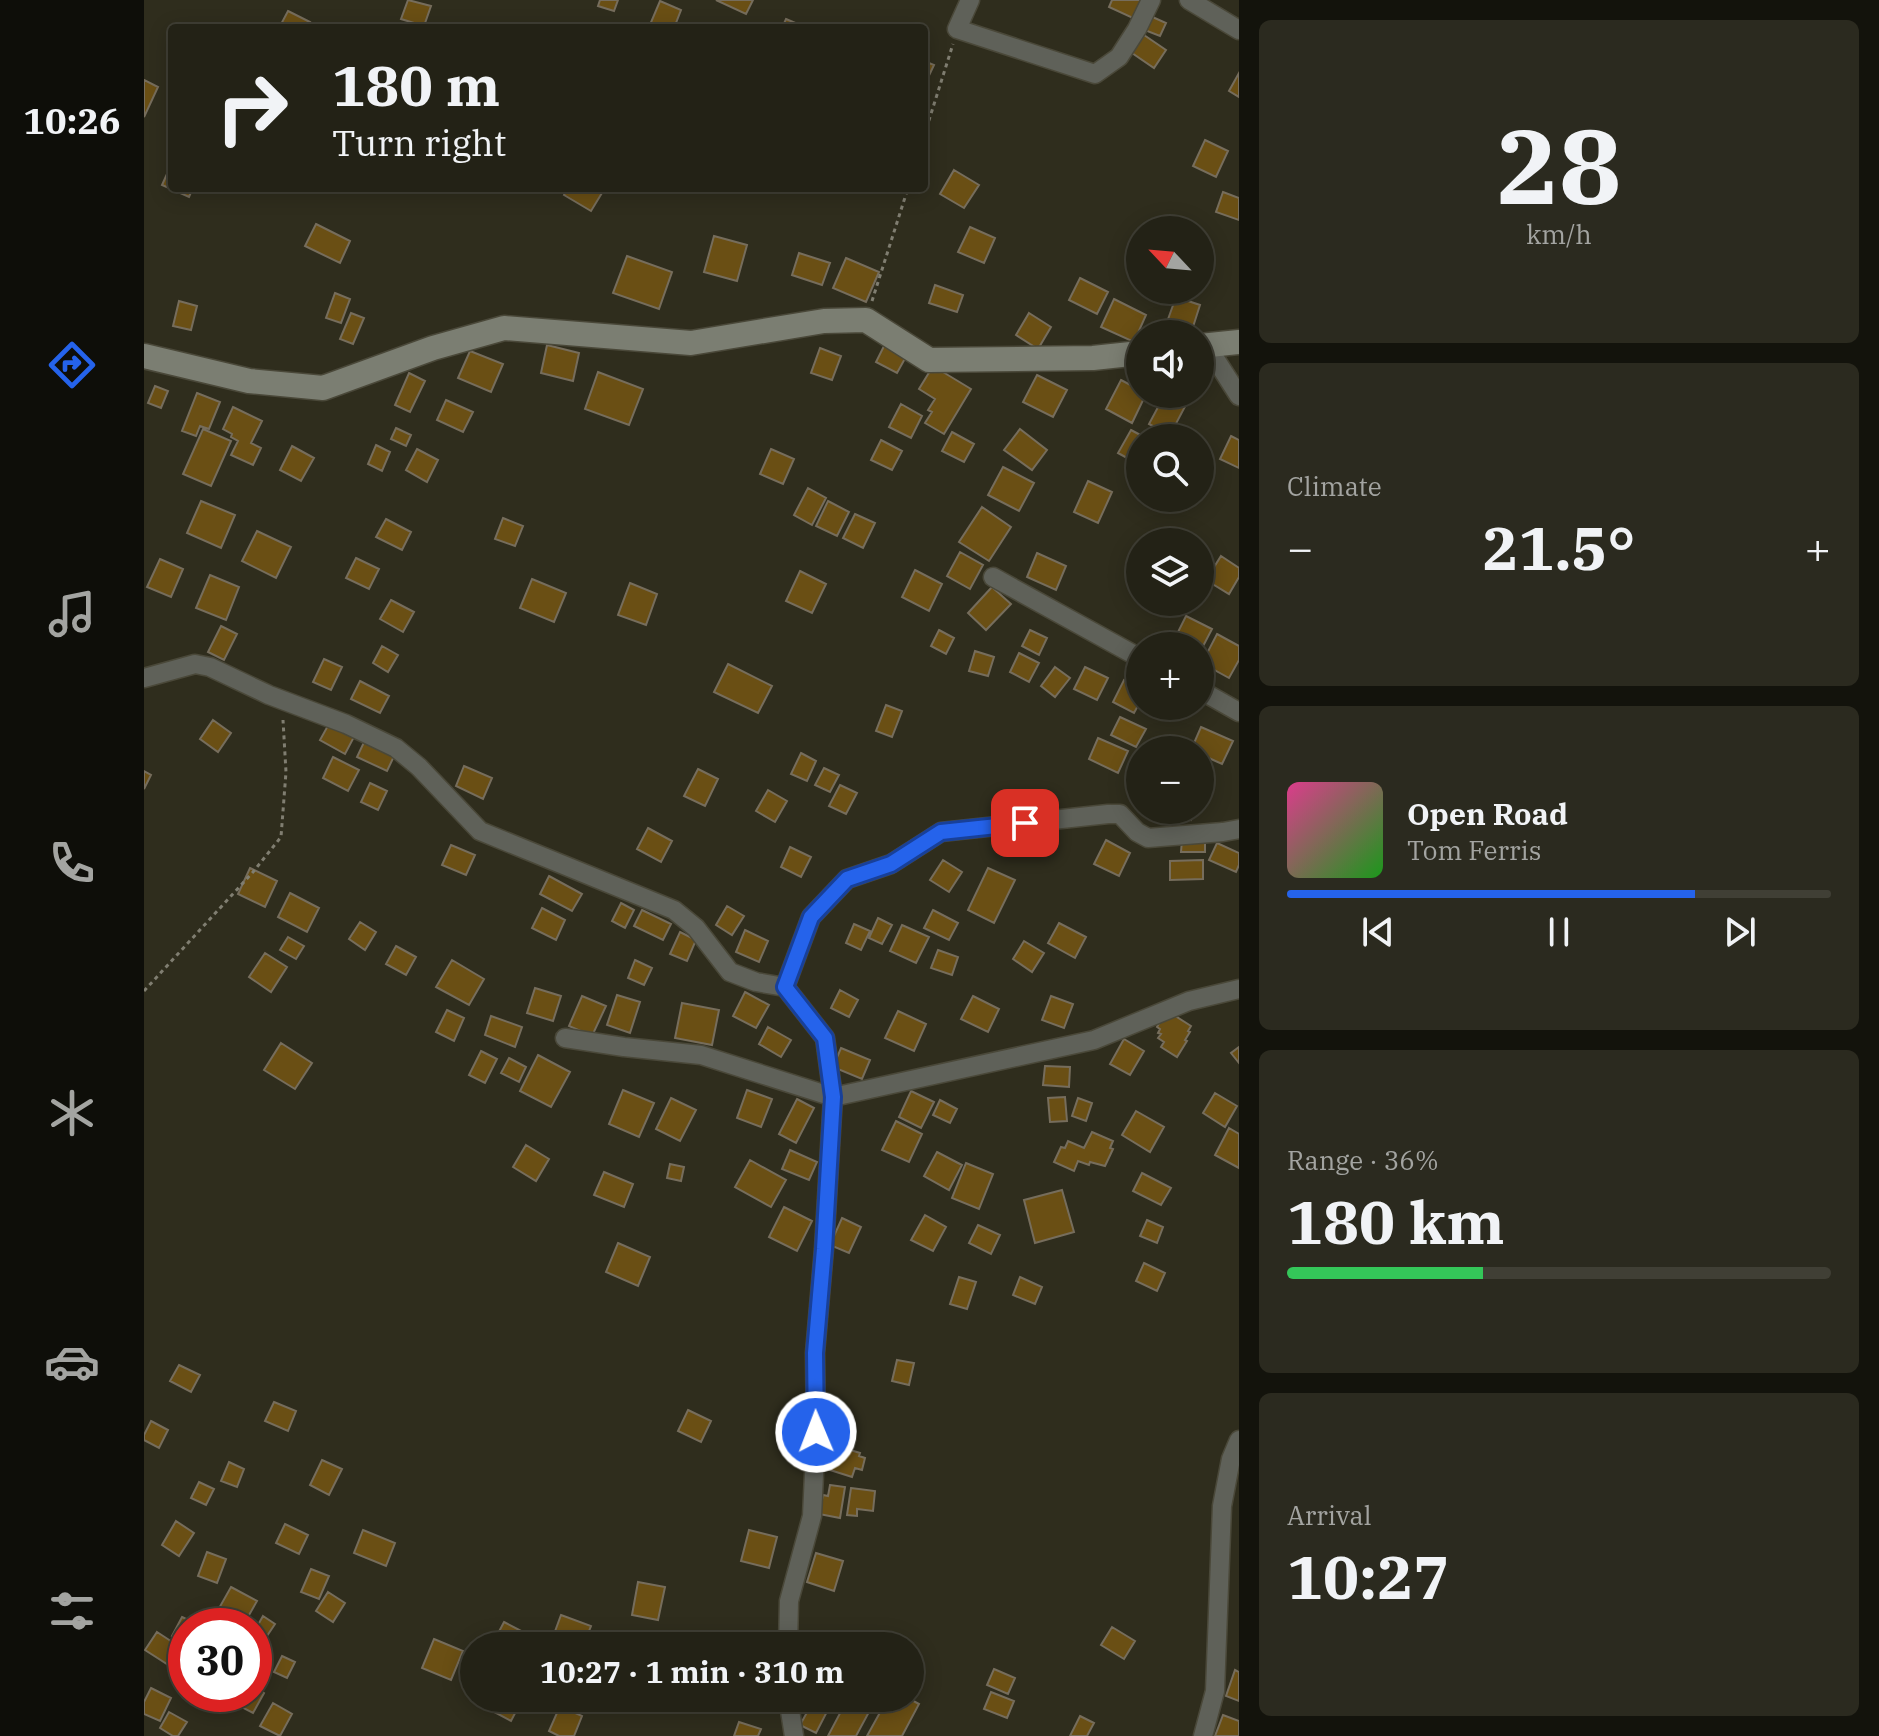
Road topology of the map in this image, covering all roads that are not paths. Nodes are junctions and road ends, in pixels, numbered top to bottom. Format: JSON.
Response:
{"nodes":[{"id":1,"x":970,"y":0,"type":"edge"},
{"id":2,"x":1151,"y":0,"type":"edge"},
{"id":3,"x":1189,"y":0,"type":"edge"},
{"id":4,"x":1239,"y":30,"type":"edge"},
{"id":5,"x":1239,"y":342,"type":"edge"},
{"id":6,"x":1214,"y":345,"type":"edge"},
{"id":7,"x":1126,"y":354,"type":"edge"},
{"id":8,"x":144,"y":356,"type":"edge"},
{"id":9,"x":1214,"y":360,"type":"edge"},
{"id":10,"x":1239,"y":396,"type":"edge"},
{"id":11,"x":993,"y":577,"type":"dead end"},
{"id":12,"x":1126,"y":650,"type":"edge"},
{"id":13,"x":144,"y":678,"type":"edge"},
{"id":14,"x":1214,"y":698,"type":"edge"},
{"id":15,"x":1239,"y":712,"type":"edge"},
{"id":16,"x":1239,"y":829,"type":"edge"},
{"id":17,"x":785,"y":987,"type":"junction"},
{"id":18,"x":1239,"y":989,"type":"edge"},
{"id":19,"x":565,"y":1038,"type":"dead end"},
{"id":20,"x":833,"y":1097,"type":"junction"},
{"id":21,"x":1239,"y":1440,"type":"edge"},
{"id":22,"x":788,"y":1632,"type":"edge"},
{"id":23,"x":790,"y":1712,"type":"edge"},
{"id":24,"x":794,"y":1736,"type":"edge"},
{"id":25,"x":1203,"y":1736,"type":"edge"}],
"edges":[{"from":1,"to":2,"type":"street"},
{"from":3,"to":4,"type":"street"},
{"from":5,"to":6,"type":"main road"},
{"from":7,"to":8,"type":"main road"},
{"from":9,"to":10,"type":"street"},
{"from":11,"to":12,"type":"street"},
{"from":13,"to":17,"type":"street"},
{"from":14,"to":15,"type":"street"},
{"from":16,"to":17,"type":"street"},
{"from":17,"to":20,"type":"street"},
{"from":18,"to":20,"type":"street"},
{"from":19,"to":20,"type":"street"},
{"from":20,"to":22,"type":"street"},
{"from":21,"to":25,"type":"street"},
{"from":23,"to":24,"type":"street"}]}
